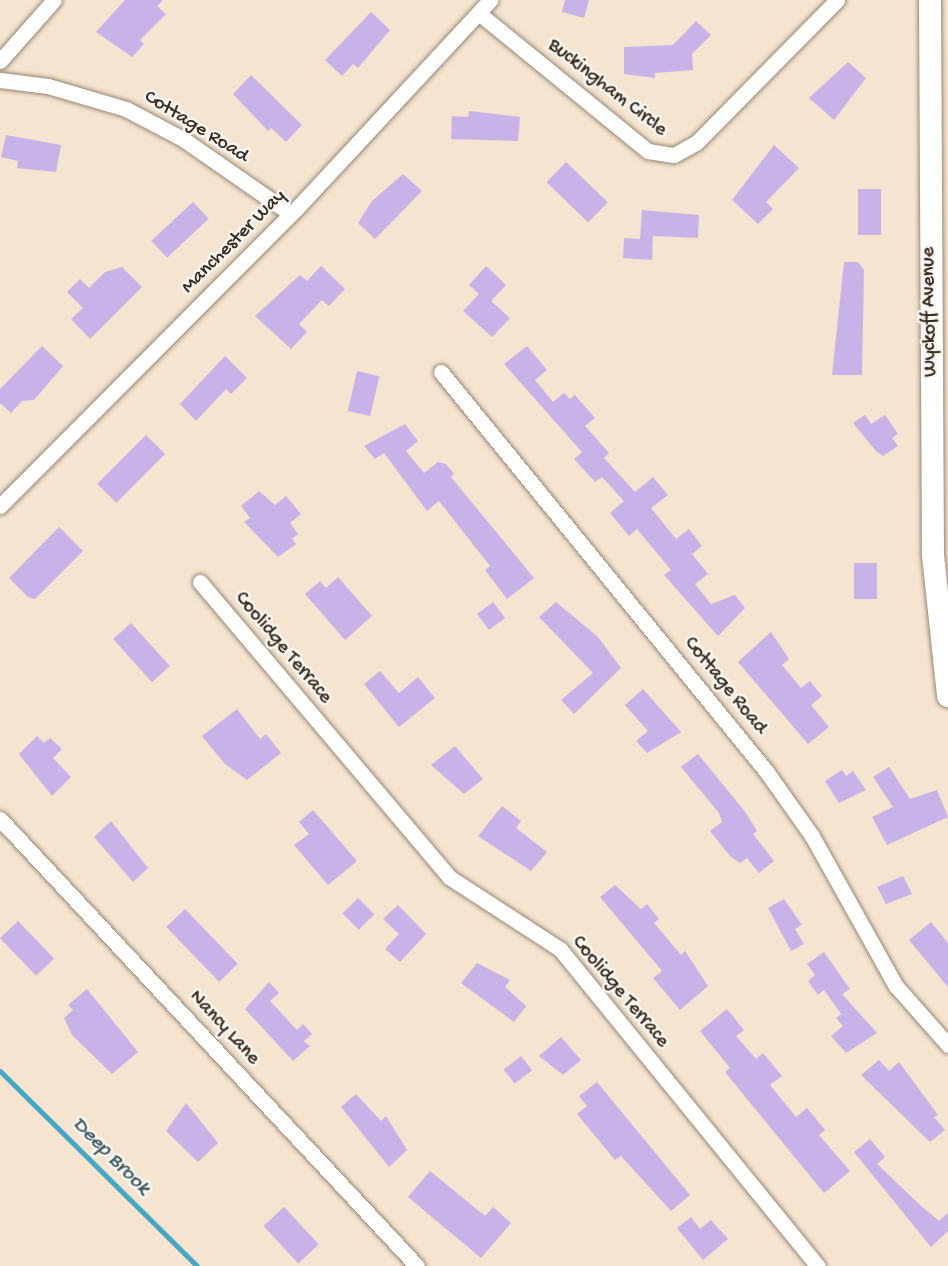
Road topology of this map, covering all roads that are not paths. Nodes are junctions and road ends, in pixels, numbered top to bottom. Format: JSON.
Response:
{"nodes":[{"id":1,"x":54,"y":0,"type":"edge"},
{"id":2,"x":490,"y":0,"type":"edge"},
{"id":3,"x":837,"y":0,"type":"edge"},
{"id":4,"x":930,"y":0,"type":"edge"},
{"id":5,"x":481,"y":15,"type":"junction"},
{"id":6,"x":0,"y":61,"type":"edge"},
{"id":7,"x":0,"y":80,"type":"edge"},
{"id":8,"x":291,"y":214,"type":"junction"},
{"id":9,"x":441,"y":372,"type":"dead end"},
{"id":10,"x":0,"y":506,"type":"edge"},
{"id":11,"x":200,"y":582,"type":"dead end"},
{"id":12,"x":948,"y":696,"type":"edge"},
{"id":13,"x":0,"y":819,"type":"edge"},
{"id":14,"x":948,"y":1045,"type":"edge"},
{"id":15,"x":417,"y":1266,"type":"edge"},
{"id":16,"x":818,"y":1266,"type":"edge"}],
"edges":[{"from":1,"to":6,"type":"street"},
{"from":2,"to":5,"type":"street","name":"Manchester Way"},
{"from":3,"to":5,"type":"street","name":"Buckingham Circle"},
{"from":4,"to":12,"type":"main road","name":"Wyckoff Avenue"},
{"from":5,"to":8,"type":"street","name":"Manchester Way"},
{"from":7,"to":8,"type":"street","name":"Cottage Road"},
{"from":8,"to":10,"type":"street","name":"Manchester Way"},
{"from":9,"to":14,"type":"street","name":"Cottage Road"},
{"from":11,"to":16,"type":"street","name":"Coolidge Terrace"},
{"from":13,"to":15,"type":"street","name":"Nancy Lane"}]}
